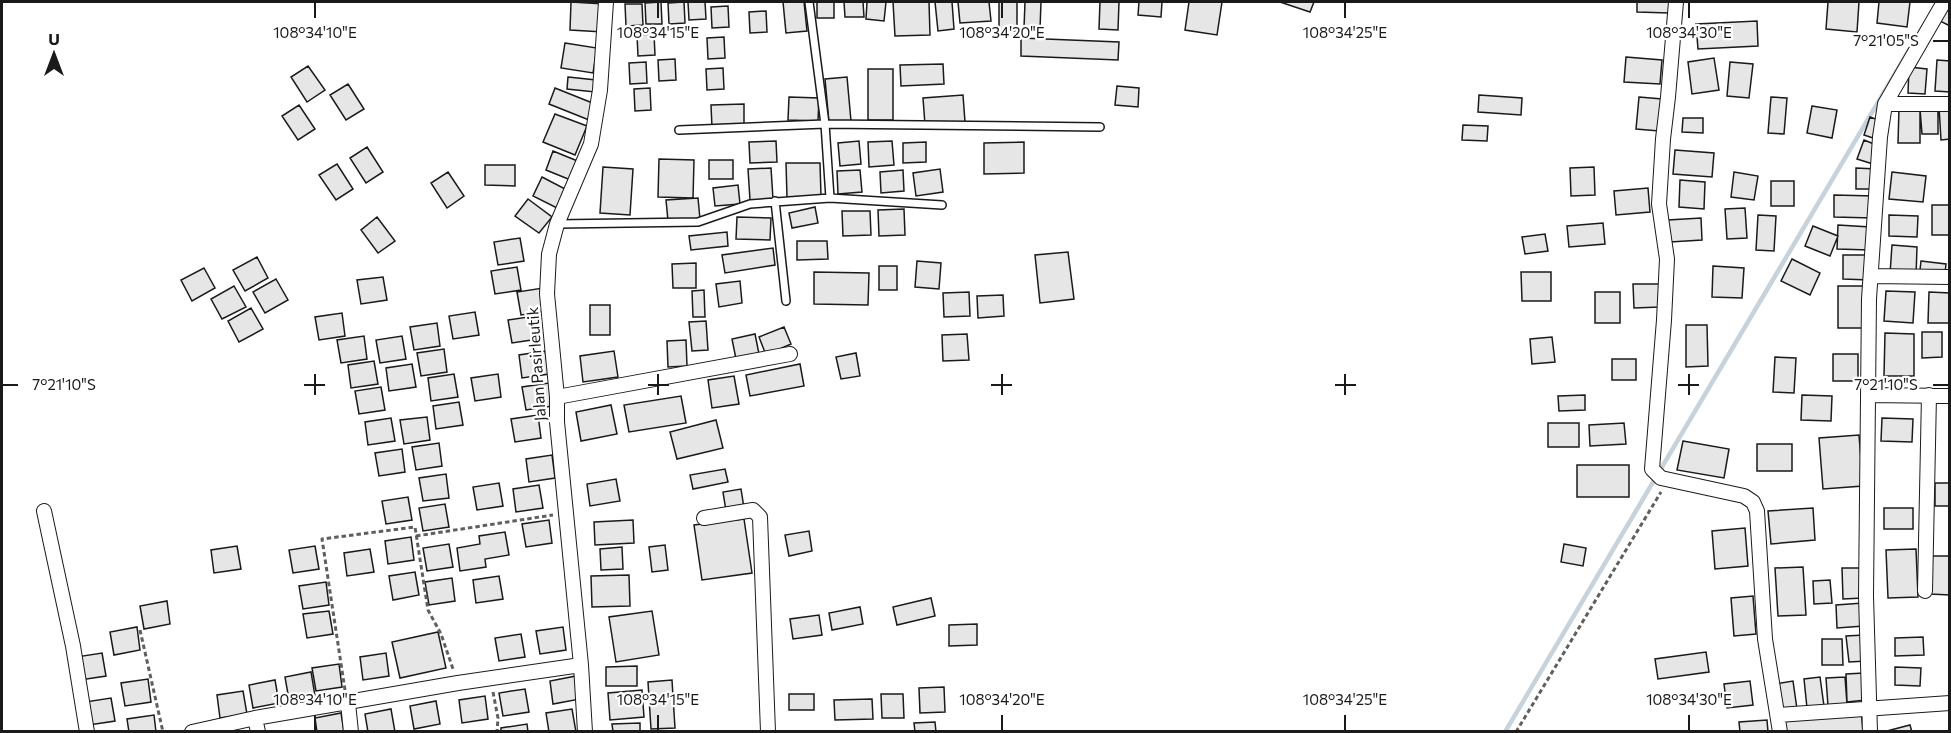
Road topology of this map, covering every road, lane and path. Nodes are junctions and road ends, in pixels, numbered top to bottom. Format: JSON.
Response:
{"nodes":[{"id":1,"x":606,"y":2,"type":"edge"},
{"id":2,"x":809,"y":2,"type":"edge"},
{"id":3,"x":1676,"y":2,"type":"edge"},
{"id":4,"x":1944,"y":2,"type":"edge"},
{"id":5,"x":1885,"y":104,"type":"junction"},
{"id":6,"x":1950,"y":104,"type":"edge"},
{"id":7,"x":825,"y":124,"type":"junction"},
{"id":8,"x":1100,"y":127,"type":"dead end"},
{"id":9,"x":679,"y":130,"type":"dead end"},
{"id":10,"x":830,"y":198,"type":"junction"},
{"id":11,"x":775,"y":201,"type":"junction"},
{"id":12,"x":942,"y":205,"type":"dead end"},
{"id":13,"x":557,"y":225,"type":"junction"},
{"id":14,"x":1871,"y":276,"type":"junction"},
{"id":15,"x":1950,"y":277,"type":"edge"},
{"id":16,"x":786,"y":301,"type":"dead end"},
{"id":17,"x":790,"y":354,"type":"dead end"},
{"id":18,"x":1868,"y":395,"type":"junction"},
{"id":19,"x":1929,"y":395,"type":"junction"},
{"id":20,"x":1950,"y":396,"type":"edge"},
{"id":21,"x":557,"y":397,"type":"junction"},
{"id":22,"x":1661,"y":476,"type":"junction"},
{"id":23,"x":44,"y":511,"type":"dead end"},
{"id":24,"x":566,"y":513,"type":"junction"},
{"id":25,"x":704,"y":518,"type":"dead end"},
{"id":26,"x":416,"y":536,"type":"junction"},
{"id":27,"x":1925,"y":591,"type":"dead end"},
{"id":28,"x":140,"y":630,"type":"dead end"},
{"id":29,"x":581,"y":664,"type":"junction"},
{"id":30,"x":491,"y":679,"type":"junction"},
{"id":31,"x":458,"y":683,"type":"junction"},
{"id":32,"x":1950,"y":703,"type":"edge"},
{"id":33,"x":348,"y":704,"type":"junction"},
{"id":34,"x":1868,"y":708,"type":"junction"},
{"id":35,"x":1778,"y":715,"type":"junction"},
{"id":36,"x":257,"y":725,"type":"edge"},
{"id":37,"x":87,"y":732,"type":"edge"},
{"id":38,"x":163,"y":732,"type":"edge"},
{"id":39,"x":192,"y":732,"type":"edge"},
{"id":40,"x":351,"y":732,"type":"edge"},
{"id":41,"x":497,"y":732,"type":"edge"},
{"id":42,"x":585,"y":732,"type":"edge"},
{"id":43,"x":768,"y":732,"type":"edge"},
{"id":44,"x":1516,"y":732,"type":"edge"},
{"id":45,"x":1780,"y":732,"type":"edge"},
{"id":46,"x":1869,"y":732,"type":"edge"}],
"edges":[{"from":1,"to":13,"type":"street","name":"Jalan Pasirleutik"},
{"from":2,"to":7,"type":"lane"},
{"from":3,"to":22,"type":"street"},
{"from":4,"to":5,"type":"street"},
{"from":5,"to":6,"type":"street"},
{"from":5,"to":14,"type":"street"},
{"from":7,"to":8,"type":"lane"},
{"from":7,"to":9,"type":"lane"},
{"from":7,"to":10,"type":"lane"},
{"from":10,"to":11,"type":"lane"},
{"from":10,"to":12,"type":"lane"},
{"from":11,"to":13,"type":"lane"},
{"from":11,"to":16,"type":"lane"},
{"from":13,"to":21,"type":"street","name":"Jalan Pasirleutik"},
{"from":14,"to":15,"type":"street"},
{"from":14,"to":18,"type":"street"},
{"from":17,"to":21,"type":"street"},
{"from":18,"to":19,"type":"street"},
{"from":18,"to":34,"type":"street"},
{"from":19,"to":20,"type":"street"},
{"from":19,"to":27,"type":"street"},
{"from":21,"to":24,"type":"street","name":"Jalan Pasirleutik"},
{"from":22,"to":35,"type":"street"},
{"from":22,"to":44,"type":"path"},
{"from":23,"to":37,"type":"street"},
{"from":24,"to":26,"type":"path"},
{"from":24,"to":29,"type":"street","name":"Jalan Pasirleutik"},
{"from":25,"to":43,"type":"street"},
{"from":26,"to":31,"type":"path"},
{"from":26,"to":33,"type":"path"},
{"from":28,"to":38,"type":"path"},
{"from":29,"to":30,"type":"street"},
{"from":29,"to":42,"type":"street","name":"Jalan Pasirleutik"},
{"from":30,"to":31,"type":"street"},
{"from":30,"to":41,"type":"path"},
{"from":31,"to":33,"type":"street"},
{"from":32,"to":34,"type":"street"},
{"from":33,"to":36,"type":"street"},
{"from":33,"to":40,"type":"street"},
{"from":34,"to":35,"type":"street"},
{"from":34,"to":46,"type":"street"},
{"from":35,"to":45,"type":"street"},
{"from":36,"to":39,"type":"street"}]}
